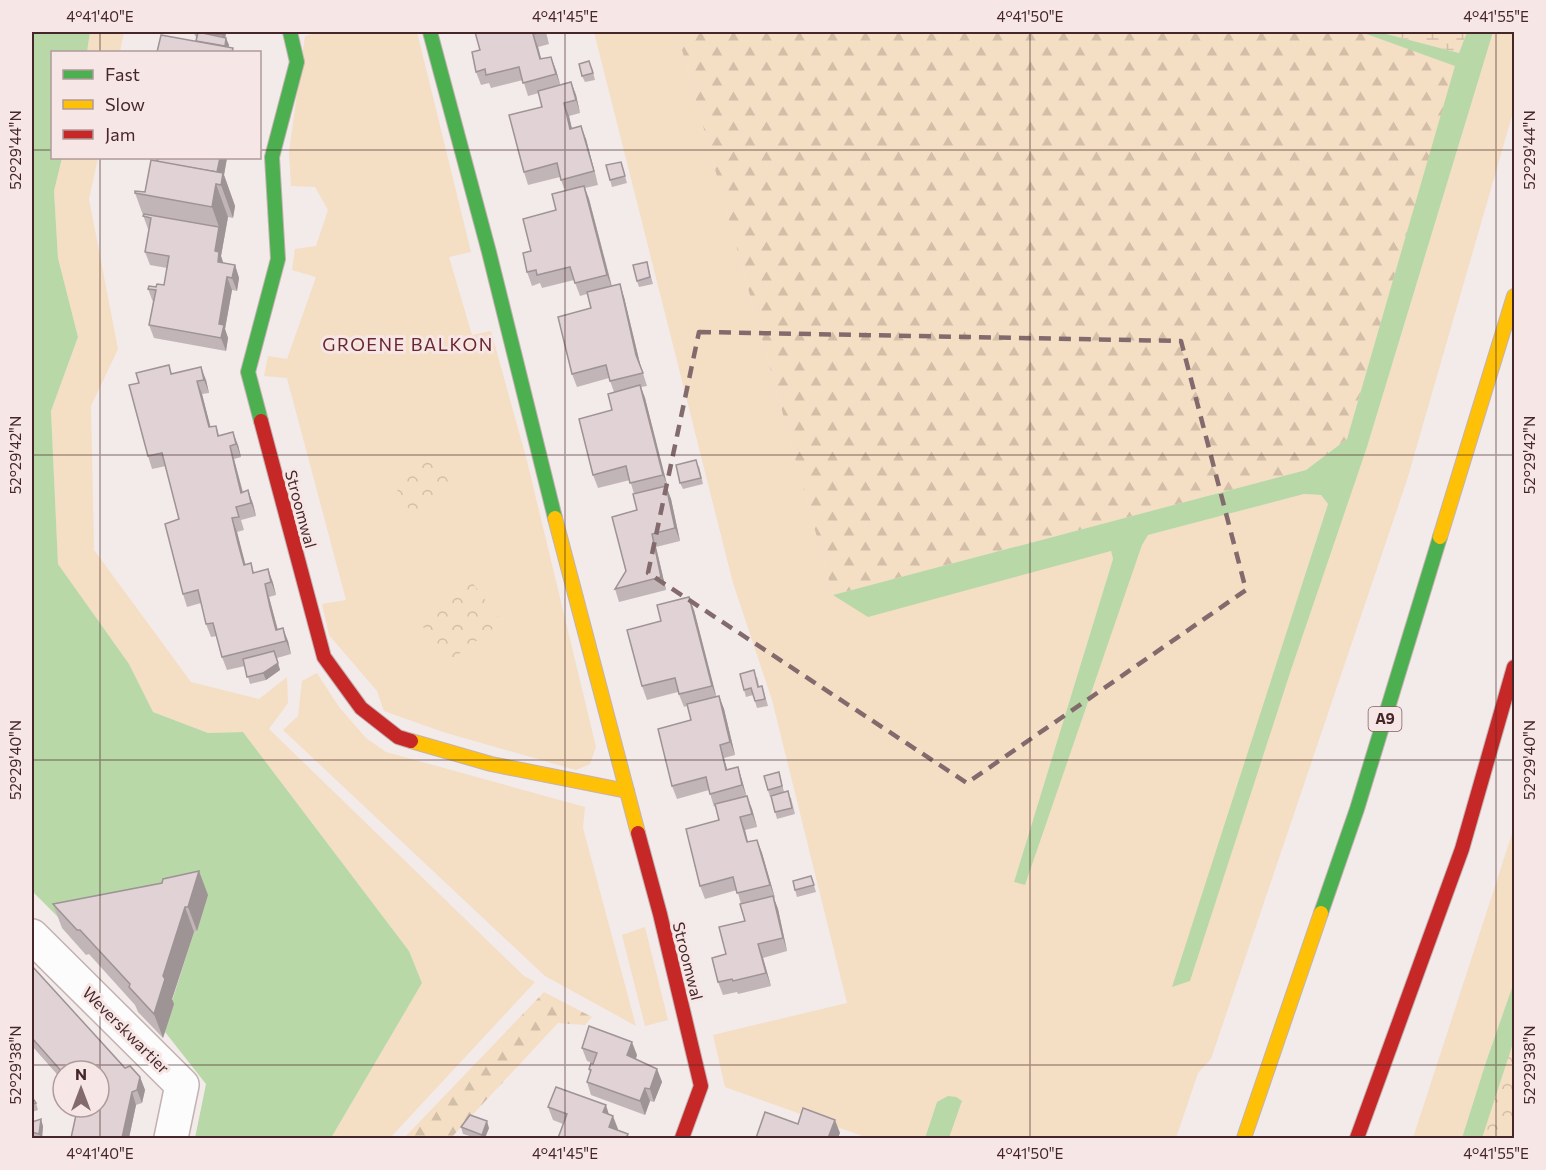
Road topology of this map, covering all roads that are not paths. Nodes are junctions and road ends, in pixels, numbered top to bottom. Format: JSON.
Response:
{"nodes":[{"id":1,"x":290,"y":32,"type":"edge"},
{"id":2,"x":430,"y":32,"type":"edge"},
{"id":3,"x":1515,"y":296,"type":"edge"},
{"id":4,"x":1515,"y":667,"type":"edge"},
{"id":5,"x":627,"y":791,"type":"junction"},
{"id":6,"x":32,"y":936,"type":"edge"},
{"id":7,"x":171,"y":1138,"type":"edge"},
{"id":8,"x":682,"y":1138,"type":"edge"},
{"id":9,"x":1244,"y":1138,"type":"edge"},
{"id":10,"x":1357,"y":1138,"type":"edge"}],
"edges":[{"from":1,"to":5,"type":"main road","name":"Stroomwal"},
{"from":2,"to":5,"type":"main road","name":"Stroomwal"},
{"from":3,"to":9,"type":"main road","number":"A9"},
{"from":4,"to":10,"type":"main road"},
{"from":5,"to":8,"type":"main road","name":"Stroomwal"},
{"from":6,"to":7,"type":"street","name":"Weverskwartier"}]}
